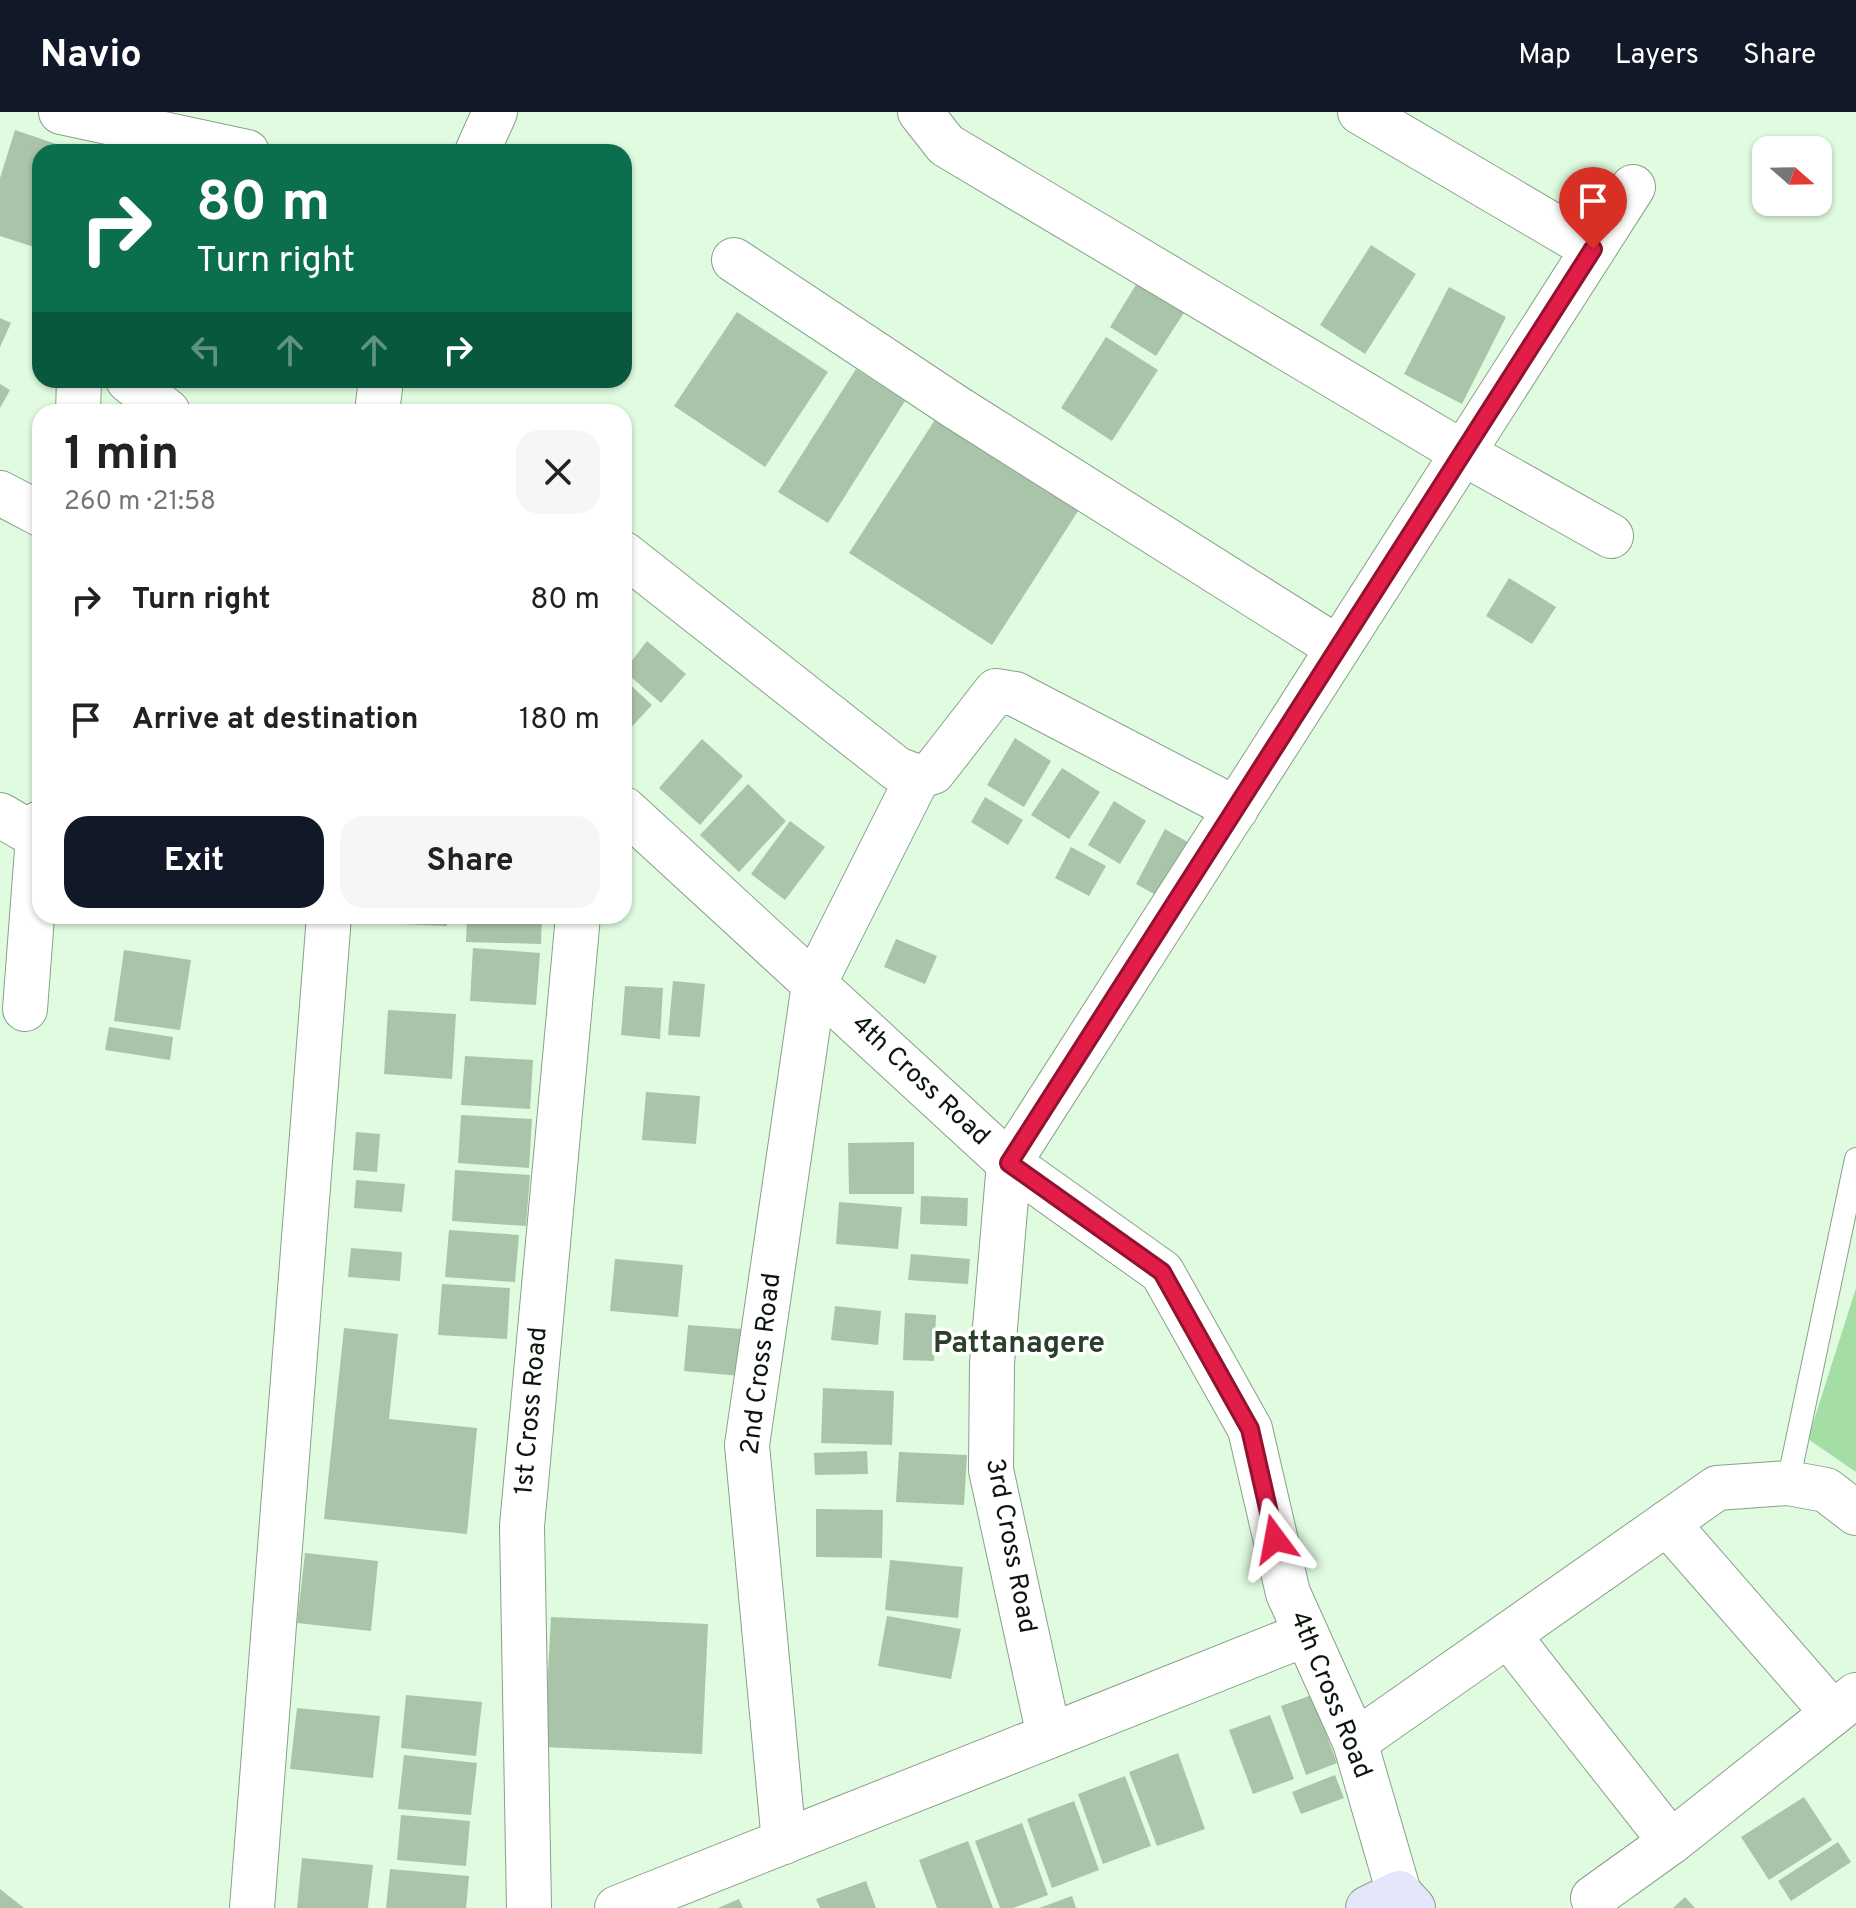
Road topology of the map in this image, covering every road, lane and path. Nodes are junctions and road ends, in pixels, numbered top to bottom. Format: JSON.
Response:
{"nodes":[{"id":1,"x":61,"y":112,"type":"edge"},
{"id":2,"x":495,"y":112,"type":"edge"},
{"id":3,"x":920,"y":112,"type":"edge"},
{"id":4,"x":1360,"y":112,"type":"edge"},
{"id":5,"x":210,"y":144,"type":"edge"},
{"id":6,"x":481,"y":144,"type":"edge"},
{"id":7,"x":1633,"y":187,"type":"dead end"},
{"id":8,"x":1593,"y":249,"type":"junction"},
{"id":9,"x":734,"y":260,"type":"dead end"},
{"id":10,"x":138,"y":388,"type":"edge"},
{"id":11,"x":158,"y":404,"type":"edge"},
{"id":12,"x":1463,"y":453,"type":"junction"},
{"id":13,"x":0,"y":493,"type":"edge"},
{"id":14,"x":32,"y":510,"type":"edge"},
{"id":15,"x":1611,"y":536,"type":"dead end"},
{"id":16,"x":632,"y":560,"type":"edge"},
{"id":17,"x":1338,"y":648,"type":"junction"},
{"id":18,"x":918,"y":777,"type":"junction"},
{"id":19,"x":1236,"y":809,"type":"junction"},
{"id":20,"x":0,"y":815,"type":"edge"},
{"id":21,"x":632,"y":816,"type":"edge"},
{"id":22,"x":32,"y":827,"type":"edge"},
{"id":23,"x":32,"y":920,"type":"edge"},
{"id":24,"x":328,"y":924,"type":"edge"},
{"id":25,"x":577,"y":924,"type":"edge"},
{"id":26,"x":814,"y":984,"type":"junction"},
{"id":27,"x":25,"y":1009,"type":"dead end"},
{"id":28,"x":1856,"y":1159,"type":"edge"},
{"id":29,"x":1009,"y":1163,"type":"junction"},
{"id":30,"x":1788,"y":1483,"type":"junction"},
{"id":31,"x":1856,"y":1513,"type":"edge"},
{"id":32,"x":1667,"y":1523,"type":"junction"},
{"id":33,"x":1306,"y":1634,"type":"junction"},
{"id":34,"x":1508,"y":1635,"type":"junction"},
{"id":35,"x":1845,"y":1704,"type":"edge"},
{"id":36,"x":1049,"y":1736,"type":"junction"},
{"id":37,"x":1355,"y":1742,"type":"junction"},
{"id":38,"x":784,"y":1842,"type":"junction"},
{"id":39,"x":1671,"y":1842,"type":"junction"},
{"id":40,"x":1593,"y":1898,"type":"dead end"},
{"id":41,"x":1393,"y":1903,"type":"edge"},
{"id":42,"x":252,"y":1908,"type":"edge"},
{"id":43,"x":529,"y":1908,"type":"edge"},
{"id":44,"x":617,"y":1908,"type":"edge"}],
"edges":[{"from":1,"to":5,"type":"street"},
{"from":2,"to":6,"type":"street"},
{"from":3,"to":12,"type":"street"},
{"from":4,"to":8,"type":"street"},
{"from":7,"to":8,"type":"street"},
{"from":8,"to":12,"type":"street"},
{"from":9,"to":17,"type":"street"},
{"from":10,"to":11,"type":"street"},
{"from":12,"to":15,"type":"street"},
{"from":12,"to":17,"type":"street"},
{"from":13,"to":14,"type":"street"},
{"from":16,"to":18,"type":"street"},
{"from":17,"to":19,"type":"street"},
{"from":18,"to":19,"type":"street"},
{"from":18,"to":26,"type":"street","name":"2nd Cross Road"},
{"from":19,"to":29,"type":"street"},
{"from":20,"to":22,"type":"street"},
{"from":21,"to":26,"type":"street","name":"4th Cross Road"},
{"from":23,"to":27,"type":"street"},
{"from":24,"to":42,"type":"street"},
{"from":25,"to":43,"type":"street","name":"1st Cross Road"},
{"from":26,"to":29,"type":"street","name":"4th Cross Road"},
{"from":26,"to":38,"type":"street","name":"2nd Cross Road"},
{"from":28,"to":30,"type":"lane"},
{"from":29,"to":33,"type":"street","name":"4th Cross Road"},
{"from":29,"to":36,"type":"street","name":"3rd Cross Road"},
{"from":30,"to":31,"type":"street"},
{"from":30,"to":32,"type":"street"},
{"from":32,"to":34,"type":"street"},
{"from":32,"to":35,"type":"street"},
{"from":33,"to":36,"type":"street"},
{"from":33,"to":37,"type":"street","name":"4th Cross Road"},
{"from":34,"to":37,"type":"street"},
{"from":34,"to":39,"type":"street"},
{"from":35,"to":39,"type":"street"},
{"from":36,"to":38,"type":"street"},
{"from":37,"to":41,"type":"street","name":"4th Cross Road"},
{"from":38,"to":44,"type":"street"},
{"from":39,"to":40,"type":"street"}]}
